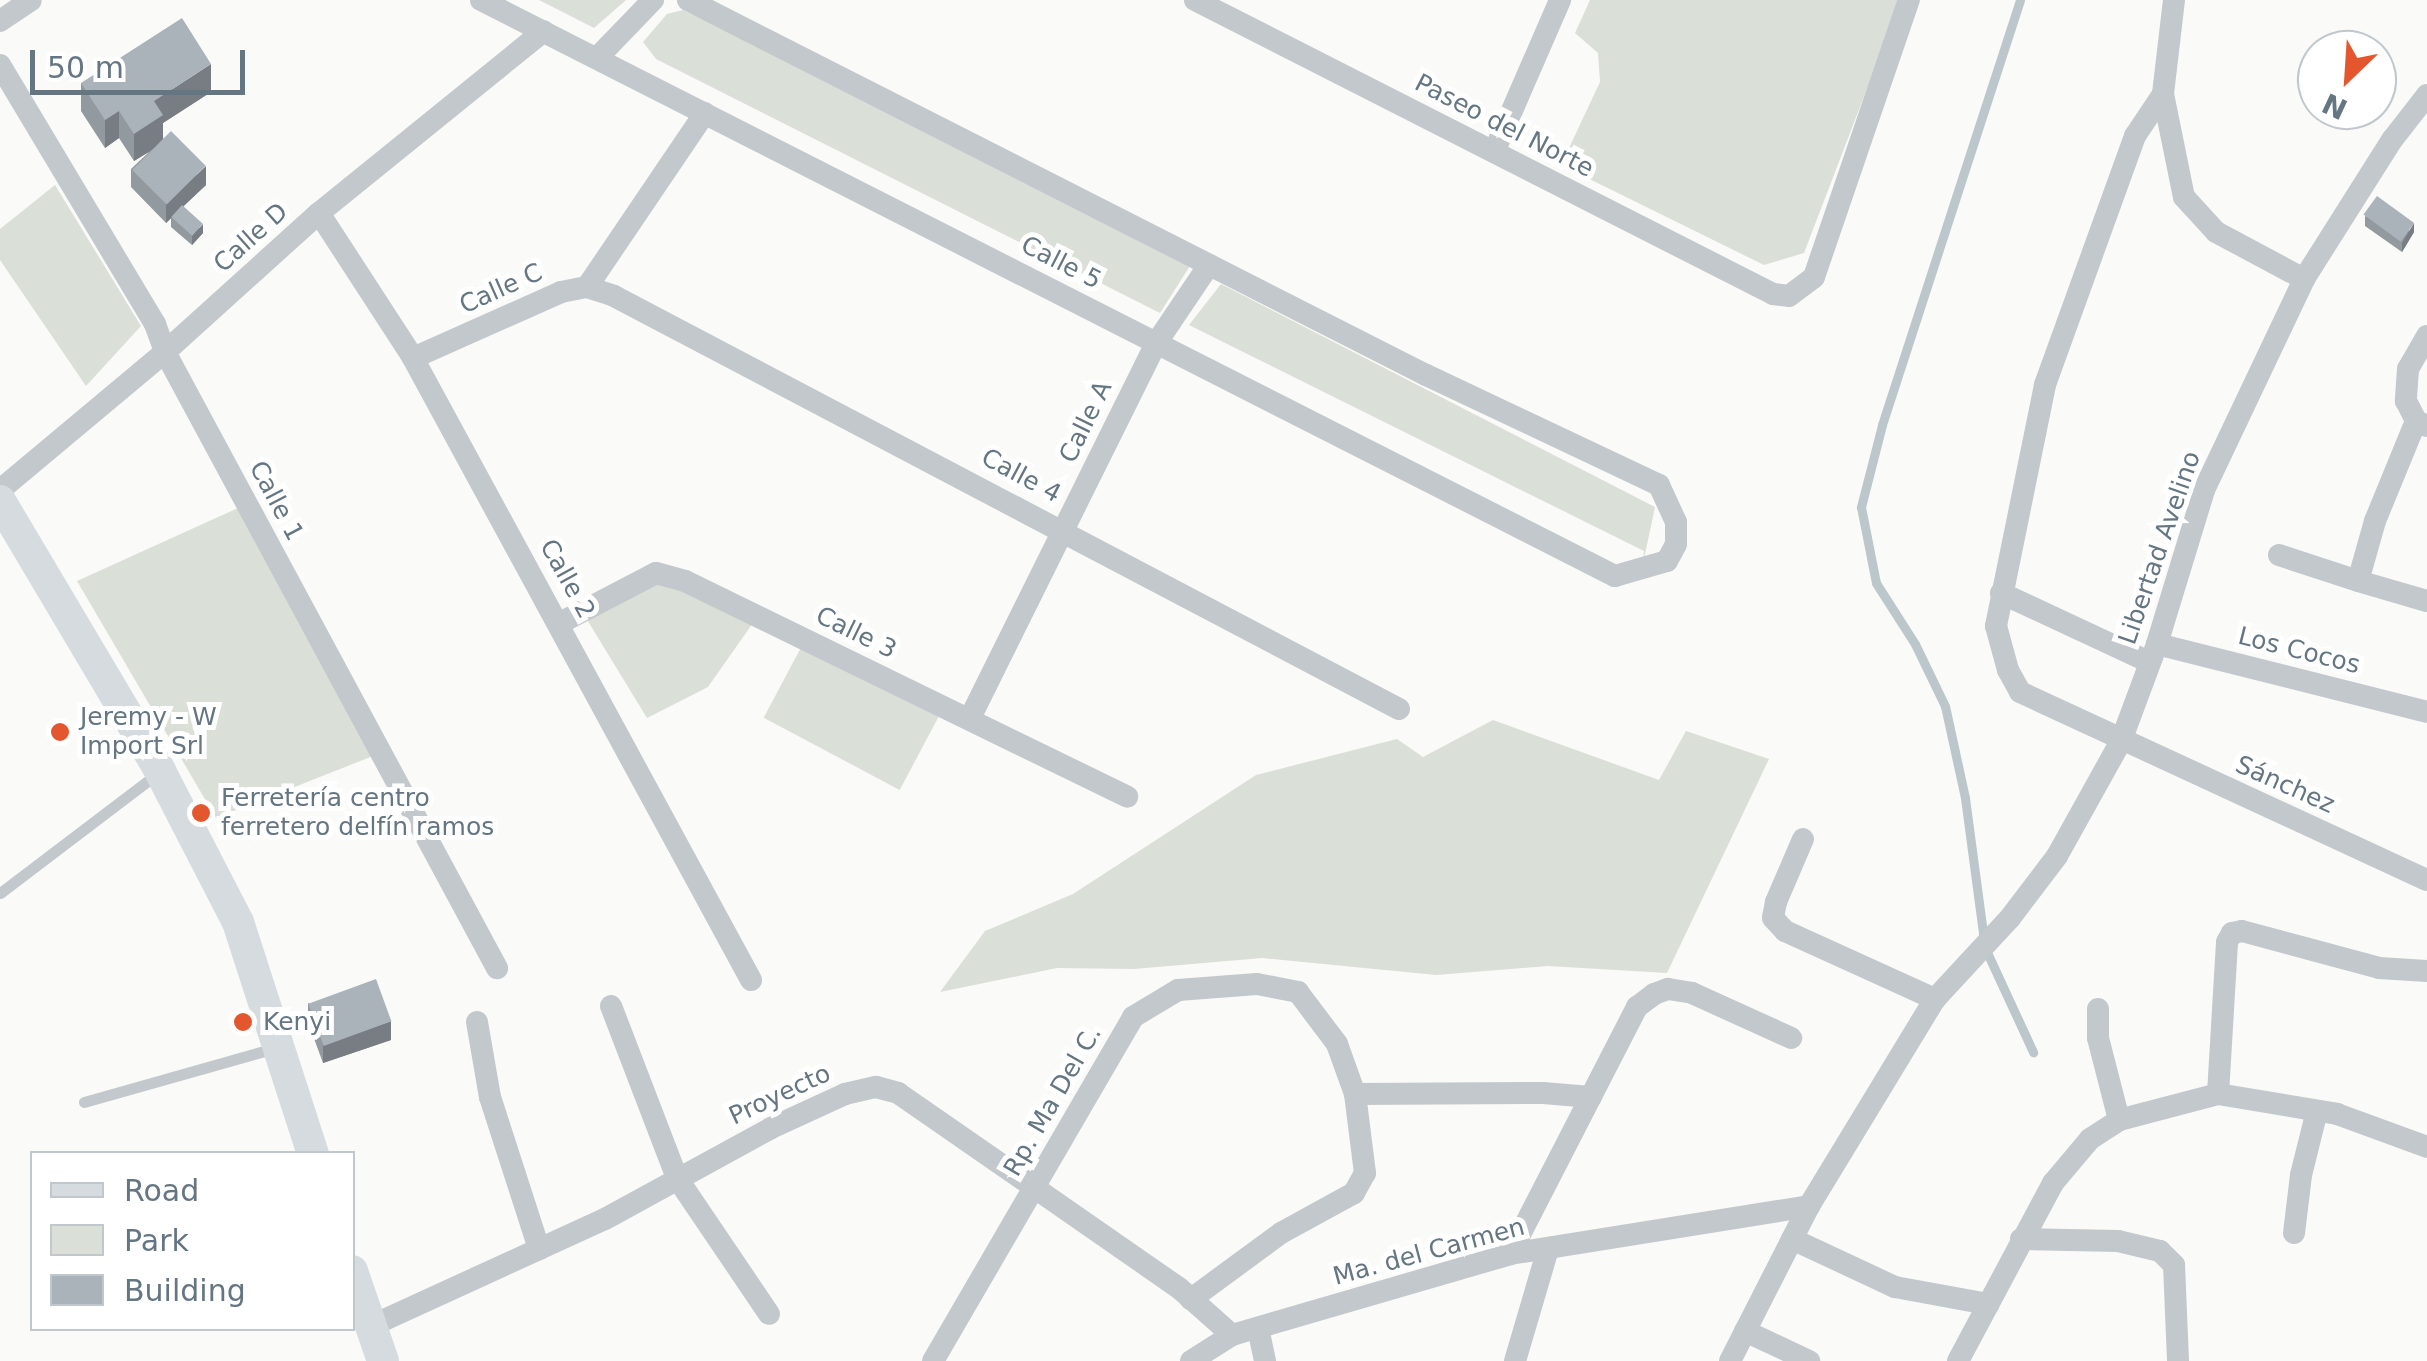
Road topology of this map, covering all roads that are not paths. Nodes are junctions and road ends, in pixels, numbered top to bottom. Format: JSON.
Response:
{"nodes":[{"id":1,"x":31,"y":0,"type":"edge"},
{"id":2,"x":481,"y":0,"type":"edge"},
{"id":3,"x":653,"y":0,"type":"edge"},
{"id":4,"x":688,"y":0,"type":"edge"},
{"id":5,"x":1194,"y":0,"type":"edge"},
{"id":6,"x":1560,"y":0,"type":"edge"},
{"id":7,"x":1909,"y":0,"type":"edge"},
{"id":8,"x":2174,"y":0,"type":"edge"},
{"id":9,"x":0,"y":21,"type":"edge"},
{"id":10,"x":544,"y":31,"type":"junction"},
{"id":11,"x":597,"y":58,"type":"junction"},
{"id":12,"x":0,"y":64,"type":"edge"},
{"id":13,"x":2163,"y":94,"type":"junction"},
{"id":14,"x":2427,"y":95,"type":"edge"},
{"id":15,"x":705,"y":113,"type":"junction"},
{"id":16,"x":1494,"y":152,"type":"junction"},
{"id":17,"x":320,"y":213,"type":"junction"},
{"id":18,"x":1209,"y":265,"type":"junction"},
{"id":19,"x":2304,"y":280,"type":"junction"},
{"id":20,"x":586,"y":287,"type":"junction"},
{"id":21,"x":2427,"y":336,"type":"edge"},
{"id":22,"x":1156,"y":342,"type":"junction"},
{"id":23,"x":165,"y":352,"type":"junction"},
{"id":24,"x":414,"y":358,"type":"junction"},
{"id":25,"x":2416,"y":416,"type":"edge"},
{"id":26,"x":0,"y":490,"type":"edge"},
{"id":27,"x":0,"y":502,"type":"edge"},
{"id":28,"x":1064,"y":529,"type":"junction"},
{"id":29,"x":2279,"y":555,"type":"dead end"},
{"id":30,"x":2358,"y":581,"type":"junction"},
{"id":31,"x":2001,"y":593,"type":"junction"},
{"id":32,"x":2427,"y":601,"type":"edge"},
{"id":33,"x":560,"y":623,"type":"junction"},
{"id":34,"x":2153,"y":653,"type":"junction"},
{"id":35,"x":1400,"y":709,"type":"dead end"},
{"id":36,"x":2427,"y":712,"type":"edge"},
{"id":37,"x":970,"y":718,"type":"junction"},
{"id":38,"x":2121,"y":741,"type":"junction"},
{"id":39,"x":160,"y":771,"type":"junction"},
{"id":40,"x":1127,"y":798,"type":"dead end"},
{"id":41,"x":1802,"y":839,"type":"dead end"},
{"id":42,"x":2427,"y":880,"type":"edge"},
{"id":43,"x":0,"y":893,"type":"edge"},
{"id":44,"x":497,"y":968,"type":"dead end"},
{"id":45,"x":2427,"y":972,"type":"edge"},
{"id":46,"x":751,"y":980,"type":"dead end"},
{"id":47,"x":1935,"y":998,"type":"junction"},
{"id":48,"x":611,"y":1006,"type":"dead end"},
{"id":49,"x":2098,"y":1009,"type":"dead end"},
{"id":50,"x":477,"y":1022,"type":"dead end"},
{"id":51,"x":1791,"y":1038,"type":"dead end"},
{"id":52,"x":279,"y":1047,"type":"junction"},
{"id":53,"x":1355,"y":1094,"type":"junction"},
{"id":54,"x":2218,"y":1094,"type":"junction"},
{"id":55,"x":1591,"y":1097,"type":"junction"},
{"id":56,"x":84,"y":1102,"type":"dead end"},
{"id":57,"x":2317,"y":1111,"type":"junction"},
{"id":58,"x":2120,"y":1120,"type":"junction"},
{"id":59,"x":2427,"y":1147,"type":"edge"},
{"id":60,"x":312,"y":1151,"type":"edge"},
{"id":61,"x":677,"y":1178,"type":"junction"},
{"id":62,"x":1035,"y":1188,"type":"junction"},
{"id":63,"x":1809,"y":1206,"type":"junction"},
{"id":64,"x":2294,"y":1234,"type":"dead end"},
{"id":65,"x":1792,"y":1239,"type":"junction"},
{"id":66,"x":2022,"y":1239,"type":"junction"},
{"id":67,"x":539,"y":1249,"type":"junction"},
{"id":68,"x":1548,"y":1249,"type":"junction"},
{"id":69,"x":1510,"y":1254,"type":"junction"},
{"id":70,"x":355,"y":1280,"type":"edge"},
{"id":71,"x":1191,"y":1299,"type":"junction"},
{"id":72,"x":1988,"y":1304,"type":"junction"},
{"id":73,"x":768,"y":1314,"type":"dead end"},
{"id":74,"x":371,"y":1326,"type":"junction"},
{"id":75,"x":1258,"y":1328,"type":"junction"},
{"id":76,"x":1745,"y":1331,"type":"junction"},
{"id":77,"x":1232,"y":1335,"type":"junction"},
{"id":78,"x":383,"y":1361,"type":"edge"},
{"id":79,"x":933,"y":1361,"type":"edge"},
{"id":80,"x":1191,"y":1361,"type":"edge"},
{"id":81,"x":1265,"y":1361,"type":"edge"},
{"id":82,"x":1515,"y":1361,"type":"edge"},
{"id":83,"x":1730,"y":1361,"type":"edge"},
{"id":84,"x":1810,"y":1361,"type":"edge"},
{"id":85,"x":1958,"y":1361,"type":"edge"},
{"id":86,"x":2178,"y":1361,"type":"edge"}],
"edges":[{"from":1,"to":9,"type":"street"},
{"from":2,"to":10,"type":"street","name":"Calle 5"},
{"from":3,"to":11,"type":"street"},
{"from":4,"to":18,"type":"street"},
{"from":5,"to":16,"type":"street","name":"Paseo del Norte"},
{"from":6,"to":16,"type":"street"},
{"from":7,"to":16,"type":"street","name":"Paseo del Norte"},
{"from":8,"to":13,"type":"street"},
{"from":10,"to":11,"type":"street","name":"Calle 5"},
{"from":10,"to":17,"type":"street","name":"Calle D"},
{"from":11,"to":15,"type":"street","name":"Calle 5"},
{"from":12,"to":23,"type":"street","name":"Calle 1"},
{"from":13,"to":19,"type":"street"},
{"from":13,"to":31,"type":"street","name":"Sánchez"},
{"from":14,"to":19,"type":"street","name":"Libertad Avelino"},
{"from":15,"to":20,"type":"street"},
{"from":15,"to":22,"type":"street","name":"Calle 5"},
{"from":17,"to":23,"type":"street","name":"Calle D"},
{"from":17,"to":24,"type":"street","name":"Calle 2"},
{"from":18,"to":22,"type":"street","name":"Calle A"},
{"from":18,"to":22,"type":"street","name":"Calle 5"},
{"from":19,"to":34,"type":"street","name":"Libertad Avelino"},
{"from":20,"to":24,"type":"street","name":"Calle C"},
{"from":20,"to":28,"type":"street","name":"Calle 4"},
{"from":21,"to":25,"type":"street"},
{"from":22,"to":28,"type":"street","name":"Calle A"},
{"from":23,"to":26,"type":"street","name":"Calle D"},
{"from":23,"to":44,"type":"street","name":"Calle 1"},
{"from":24,"to":33,"type":"street","name":"Calle 2"},
{"from":25,"to":30,"type":"street"},
{"from":27,"to":39,"type":"street"},
{"from":28,"to":35,"type":"street","name":"Calle 4"},
{"from":28,"to":37,"type":"street","name":"Calle A"},
{"from":29,"to":30,"type":"street"},
{"from":30,"to":32,"type":"street"},
{"from":31,"to":34,"type":"street","name":"Los Cocos"},
{"from":31,"to":38,"type":"street","name":"Sánchez"},
{"from":33,"to":37,"type":"street","name":"Calle 3"},
{"from":33,"to":46,"type":"street","name":"Calle 2"},
{"from":34,"to":36,"type":"street","name":"Los Cocos"},
{"from":34,"to":38,"type":"street","name":"Libertad Avelino"},
{"from":37,"to":40,"type":"street","name":"Calle 3"},
{"from":38,"to":42,"type":"street","name":"Sánchez"},
{"from":38,"to":47,"type":"street","name":"Libertad Avelino"},
{"from":39,"to":43,"type":"lane"},
{"from":39,"to":52,"type":"street"},
{"from":41,"to":47,"type":"street"},
{"from":45,"to":54,"type":"street"},
{"from":47,"to":63,"type":"street","name":"Libertad Avelino"},
{"from":48,"to":61,"type":"street"},
{"from":49,"to":58,"type":"street"},
{"from":50,"to":67,"type":"street"},
{"from":51,"to":55,"type":"street"},
{"from":52,"to":56,"type":"lane"},
{"from":52,"to":60,"type":"street"},
{"from":53,"to":55,"type":"street"},
{"from":53,"to":62,"type":"street","name":"Rp. Ma Del C."},
{"from":53,"to":71,"type":"street"},
{"from":54,"to":57,"type":"street"},
{"from":54,"to":58,"type":"street"},
{"from":55,"to":69,"type":"street"},
{"from":57,"to":59,"type":"street"},
{"from":57,"to":64,"type":"street"},
{"from":58,"to":66,"type":"street"},
{"from":61,"to":62,"type":"street","name":"Proyecto"},
{"from":61,"to":67,"type":"street","name":"Proyecto"},
{"from":61,"to":73,"type":"street"},
{"from":62,"to":71,"type":"street","name":"Proyecto"},
{"from":62,"to":79,"type":"street","name":"Rp. Ma Del C."},
{"from":63,"to":65,"type":"street","name":"Libertad Avelino"},
{"from":63,"to":68,"type":"street","name":"Ma. del Carmen"},
{"from":65,"to":72,"type":"street"},
{"from":65,"to":76,"type":"street","name":"Libertad Avelino"},
{"from":66,"to":72,"type":"street"},
{"from":66,"to":86,"type":"street"},
{"from":67,"to":74,"type":"street","name":"Proyecto"},
{"from":68,"to":69,"type":"street","name":"Ma. del Carmen"},
{"from":68,"to":82,"type":"street"},
{"from":69,"to":75,"type":"street","name":"Ma. del Carmen"},
{"from":70,"to":74,"type":"street"},
{"from":71,"to":77,"type":"street","name":"Proyecto"},
{"from":72,"to":85,"type":"street"},
{"from":74,"to":78,"type":"street"},
{"from":75,"to":77,"type":"street","name":"Ma. del Carmen"},
{"from":75,"to":81,"type":"street"},
{"from":76,"to":83,"type":"street","name":"Libertad Avelino"},
{"from":76,"to":84,"type":"street"},
{"from":77,"to":80,"type":"street","name":"Ma. del Carmen"}]}
